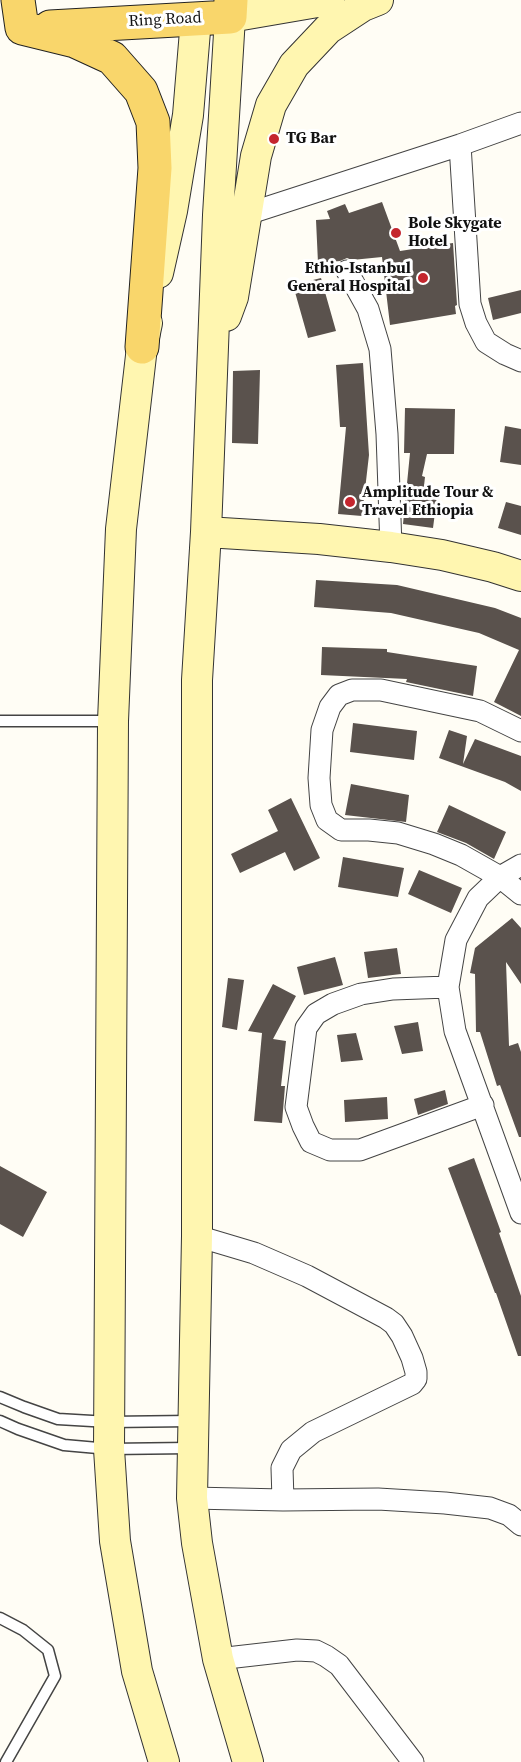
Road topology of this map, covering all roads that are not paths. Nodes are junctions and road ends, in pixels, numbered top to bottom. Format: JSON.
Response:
{"nodes":[{"id":1,"x":329,"y":0,"type":"edge"},
{"id":2,"x":378,"y":0,"type":"edge"},
{"id":3,"x":231,"y":8,"type":"edge"},
{"id":4,"x":196,"y":9,"type":"edge"},
{"id":5,"x":14,"y":19,"type":"edge"},
{"id":6,"x":521,"y":123,"type":"edge"},
{"id":7,"x":460,"y":145,"type":"junction"},
{"id":8,"x":247,"y":213,"type":"junction"},
{"id":9,"x":347,"y":271,"type":"dead end"},
{"id":10,"x":142,"y":347,"type":"junction"},
{"id":11,"x":212,"y":355,"type":"junction"},
{"id":12,"x":521,"y":361,"type":"edge"},
{"id":13,"x":206,"y":532,"type":"junction"},
{"id":14,"x":391,"y":547,"type":"junction"},
{"id":15,"x":521,"y":576,"type":"edge"},
{"id":16,"x":0,"y":721,"type":"edge"},
{"id":17,"x":113,"y":721,"type":"junction"},
{"id":18,"x":521,"y":731,"type":"edge"},
{"id":19,"x":521,"y":865,"type":"edge"},
{"id":20,"x":500,"y":877,"type":"junction"},
{"id":21,"x":521,"y":894,"type":"edge"},
{"id":22,"x":448,"y":987,"type":"junction"},
{"id":23,"x":483,"y":1105,"type":"junction"},
{"id":24,"x":521,"y":1213,"type":"edge"},
{"id":25,"x":197,"y":1236,"type":"junction"},
{"id":26,"x":0,"y":1396,"type":"edge"},
{"id":27,"x":0,"y":1421,"type":"edge"},
{"id":28,"x":194,"y":1434,"type":"junction"},
{"id":29,"x":109,"y":1436,"type":"junction"},
{"id":30,"x":192,"y":1498,"type":"junction"},
{"id":31,"x":283,"y":1500,"type":"junction"},
{"id":32,"x":521,"y":1525,"type":"edge"},
{"id":33,"x":0,"y":1618,"type":"edge"},
{"id":34,"x":218,"y":1659,"type":"junction"},
{"id":35,"x":6,"y":1762,"type":"edge"},
{"id":36,"x":164,"y":1762,"type":"edge"},
{"id":37,"x":248,"y":1762,"type":"edge"},
{"id":38,"x":413,"y":1762,"type":"edge"}],
"edges":[{"from":1,"to":3,"type":"main road","name":"Ring Road"},
{"from":2,"to":8,"type":"main road"},
{"from":3,"to":4,"type":"main road","name":"Ring Road"},
{"from":3,"to":11,"type":"main road"},
{"from":4,"to":5,"type":"main road","name":"Ring Road"},
{"from":4,"to":10,"type":"main road"},
{"from":5,"to":10,"type":"main road"},
{"from":6,"to":7,"type":"street"},
{"from":7,"to":8,"type":"street"},
{"from":7,"to":12,"type":"street"},
{"from":8,"to":11,"type":"main road"},
{"from":9,"to":14,"type":"street"},
{"from":10,"to":17,"type":"main road"},
{"from":11,"to":13,"type":"main road"},
{"from":13,"to":14,"type":"main road"},
{"from":13,"to":25,"type":"main road"},
{"from":14,"to":15,"type":"main road"},
{"from":16,"to":17,"type":"lane"},
{"from":17,"to":29,"type":"main road"},
{"from":18,"to":20,"type":"street"},
{"from":19,"to":20,"type":"street"},
{"from":20,"to":21,"type":"street"},
{"from":20,"to":22,"type":"street"},
{"from":22,"to":23,"type":"street"},
{"from":22,"to":23,"type":"street"},
{"from":23,"to":24,"type":"street"},
{"from":25,"to":28,"type":"main road"},
{"from":25,"to":31,"type":"street"},
{"from":26,"to":29,"type":"lane"},
{"from":27,"to":29,"type":"lane"},
{"from":28,"to":29,"type":"lane"},
{"from":28,"to":29,"type":"lane"},
{"from":28,"to":30,"type":"main road"},
{"from":29,"to":36,"type":"main road"},
{"from":30,"to":31,"type":"street"},
{"from":30,"to":34,"type":"main road"},
{"from":31,"to":32,"type":"street"},
{"from":33,"to":35,"type":"lane"},
{"from":34,"to":37,"type":"main road"},
{"from":34,"to":38,"type":"street"}]}
